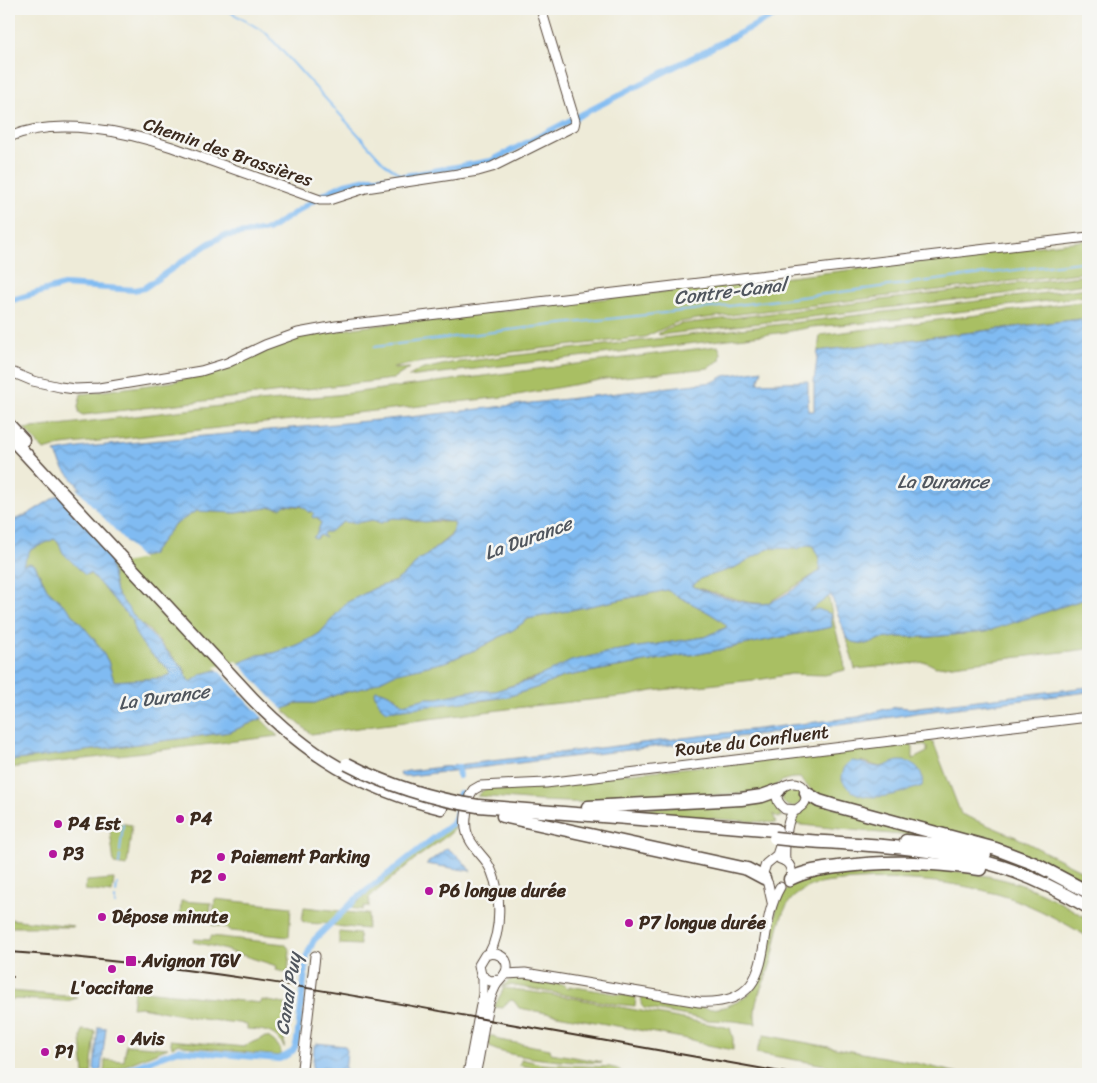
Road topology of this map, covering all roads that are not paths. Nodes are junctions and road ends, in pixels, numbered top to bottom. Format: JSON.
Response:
{"nodes":[{"id":1,"x":541,"y":9,"type":"edge"},
{"id":2,"x":9,"y":136,"type":"edge"},
{"id":3,"x":1088,"y":237,"type":"edge"},
{"id":4,"x":9,"y":371,"type":"edge"},
{"id":5,"x":9,"y":425,"type":"edge"},
{"id":6,"x":9,"y":436,"type":"edge"},
{"id":7,"x":1088,"y":717,"type":"edge"},
{"id":8,"x":779,"y":790,"type":"junction"},
{"id":9,"x":806,"y":793,"type":"junction"},
{"id":10,"x":785,"y":809,"type":"junction"},
{"id":11,"x":478,"y":810,"type":"junction"},
{"id":12,"x":544,"y":810,"type":"junction"},
{"id":13,"x":797,"y":810,"type":"junction"},
{"id":14,"x":503,"y":816,"type":"junction"},
{"id":15,"x":776,"y":834,"type":"junction"},
{"id":16,"x":795,"y":836,"type":"junction"},
{"id":17,"x":774,"y":859,"type":"junction"},
{"id":18,"x":785,"y":861,"type":"junction"},
{"id":19,"x":766,"y":881,"type":"junction"},
{"id":20,"x":785,"y":883,"type":"junction"},
{"id":21,"x":1088,"y":892,"type":"edge"},
{"id":22,"x":1071,"y":897,"type":"junction"},
{"id":23,"x":1088,"y":897,"type":"edge"},
{"id":24,"x":772,"y":902,"type":"junction"},
{"id":25,"x":1088,"y":907,"type":"edge"},
{"id":26,"x":495,"y":940,"type":"junction"},
{"id":27,"x":489,"y":954,"type":"junction"},
{"id":28,"x":315,"y":956,"type":"dead end"},
{"id":29,"x":504,"y":960,"type":"junction"},
{"id":30,"x":525,"y":973,"type":"junction"},
{"id":31,"x":502,"y":977,"type":"junction"},
{"id":32,"x":483,"y":978,"type":"junction"},
{"id":33,"x":299,"y":1074,"type":"edge"},
{"id":34,"x":468,"y":1074,"type":"edge"},
{"id":35,"x":475,"y":1074,"type":"edge"}],
"edges":[{"from":1,"to":2,"type":"street","name":"Chemin des Brassières"},
{"from":3,"to":4,"type":"street"},
{"from":5,"to":11,"type":"highway","bridge":true},
{"from":6,"to":11,"type":"highway"},
{"from":7,"to":26,"type":"street","name":"Route du Confluent"},
{"from":8,"to":9,"type":"street"},
{"from":8,"to":10,"type":"street"},
{"from":8,"to":12,"type":"highway"},
{"from":9,"to":13,"type":"street"},
{"from":9,"to":21,"type":"highway"},
{"from":10,"to":13,"type":"street"},
{"from":10,"to":17,"type":"street"},
{"from":11,"to":12,"type":"highway"},
{"from":11,"to":14,"type":"highway"},
{"from":12,"to":15,"type":"highway"},
{"from":13,"to":18,"type":"street"},
{"from":14,"to":15,"type":"highway"},
{"from":14,"to":19,"type":"highway"},
{"from":15,"to":16,"type":"highway"},
{"from":16,"to":22,"type":"highway"},
{"from":16,"to":23,"type":"highway"},
{"from":17,"to":18,"type":"street"},
{"from":17,"to":19,"type":"street"},
{"from":18,"to":20,"type":"street"},
{"from":19,"to":20,"type":"street"},
{"from":19,"to":24,"type":"street"},
{"from":20,"to":22,"type":"highway"},
{"from":20,"to":24,"type":"street"},
{"from":22,"to":25,"type":"highway"},
{"from":24,"to":30,"type":"street"},
{"from":26,"to":27,"type":"street"},
{"from":26,"to":29,"type":"street"},
{"from":27,"to":29,"type":"street"},
{"from":27,"to":32,"type":"street"},
{"from":28,"to":33,"type":"street"},
{"from":29,"to":30,"type":"street"},
{"from":29,"to":31,"type":"street"},
{"from":30,"to":31,"type":"street"},
{"from":31,"to":32,"type":"street"},
{"from":31,"to":35,"type":"street"},
{"from":32,"to":34,"type":"street"}]}
